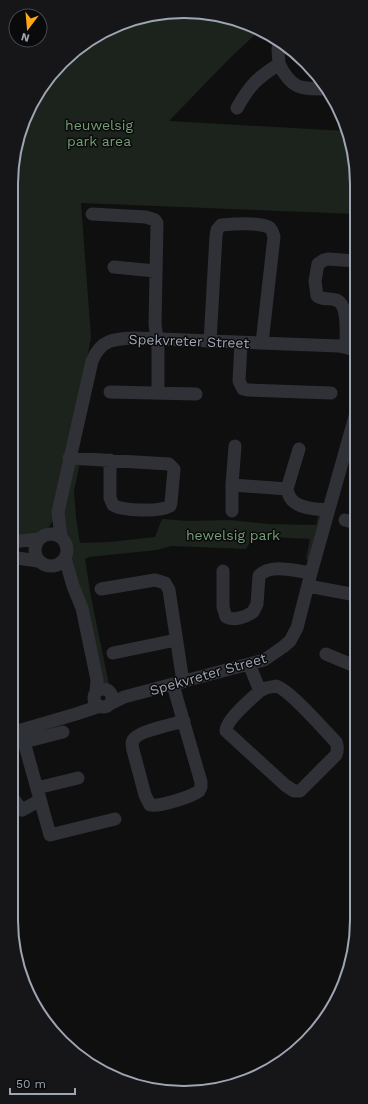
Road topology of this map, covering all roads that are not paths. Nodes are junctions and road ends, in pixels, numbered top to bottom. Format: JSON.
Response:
{"nodes":[{"id":1,"x":278,"y":48,"type":"edge"},
{"id":2,"x":279,"y":64,"type":"junction"},
{"id":3,"x":320,"y":89,"type":"edge"},
{"id":4,"x":237,"y":108,"type":"dead end"},
{"id":5,"x":92,"y":214,"type":"dead end"},
{"id":6,"x":350,"y":261,"type":"edge"},
{"id":7,"x":114,"y":267,"type":"dead end"},
{"id":8,"x":155,"y":271,"type":"junction"},
{"id":9,"x":158,"y":340,"type":"junction"},
{"id":10,"x":210,"y":342,"type":"junction"},
{"id":11,"x":241,"y":343,"type":"junction"},
{"id":12,"x":262,"y":343,"type":"junction"},
{"id":13,"x":350,"y":346,"type":"edge"},
{"id":14,"x":350,"y":349,"type":"edge"},
{"id":15,"x":110,"y":392,"type":"dead end"},
{"id":16,"x":158,"y":393,"type":"junction"},
{"id":17,"x":331,"y":393,"type":"dead end"},
{"id":18,"x":196,"y":394,"type":"dead end"},
{"id":19,"x":235,"y":446,"type":"dead end"},
{"id":20,"x":299,"y":449,"type":"dead end"},
{"id":21,"x":350,"y":453,"type":"edge"},
{"id":22,"x":69,"y":458,"type":"junction"},
{"id":23,"x":110,"y":460,"type":"junction"},
{"id":24,"x":232,"y":485,"type":"junction"},
{"id":25,"x":287,"y":489,"type":"junction"},
{"id":26,"x":328,"y":510,"type":"junction"},
{"id":27,"x":232,"y":511,"type":"dead end"},
{"id":28,"x":58,"y":512,"type":"junction"},
{"id":29,"x":61,"y":537,"type":"junction"},
{"id":30,"x":40,"y":538,"type":"junction"},
{"id":31,"x":18,"y":541,"type":"edge"},
{"id":32,"x":18,"y":555,"type":"edge"},
{"id":33,"x":65,"y":558,"type":"junction"},
{"id":34,"x":18,"y":559,"type":"edge"},
{"id":35,"x":43,"y":564,"type":"junction"},
{"id":36,"x":223,"y":571,"type":"dead end"},
{"id":37,"x":311,"y":573,"type":"junction"},
{"id":38,"x":73,"y":586,"type":"junction"},
{"id":39,"x":308,"y":586,"type":"junction"},
{"id":40,"x":101,"y":588,"type":"dead end"},
{"id":41,"x":350,"y":594,"type":"edge"},
{"id":42,"x":176,"y":640,"type":"junction"},
{"id":43,"x":113,"y":653,"type":"dead end"},
{"id":44,"x":326,"y":654,"type":"dead end"},
{"id":45,"x":249,"y":664,"type":"junction"},
{"id":46,"x":350,"y":664,"type":"edge"},
{"id":47,"x":178,"y":684,"type":"junction"},
{"id":48,"x":260,"y":691,"type":"junction"},
{"id":49,"x":105,"y":695,"type":"junction"},
{"id":50,"x":184,"y":722,"type":"junction"},
{"id":51,"x":18,"y":730,"type":"edge"},
{"id":52,"x":63,"y":732,"type":"dead end"},
{"id":53,"x":78,"y":778,"type":"dead end"},
{"id":54,"x":38,"y":788,"type":"junction"},
{"id":55,"x":41,"y":802,"type":"junction"},
{"id":56,"x":18,"y":805,"type":"edge"},
{"id":57,"x":115,"y":819,"type":"dead end"}],
"edges":[{"from":1,"to":2,"type":"street"},
{"from":2,"to":3,"type":"street"},
{"from":2,"to":4,"type":"street"},
{"from":5,"to":8,"type":"street"},
{"from":6,"to":13,"type":"street"},
{"from":7,"to":8,"type":"street"},
{"from":8,"to":9,"type":"street"},
{"from":9,"to":10,"type":"street","name":"Spekvreter Street"},
{"from":9,"to":16,"type":"street"},
{"from":9,"to":22,"type":"street","name":"Spekvreter Street"},
{"from":10,"to":11,"type":"street","name":"Spekvreter Street"},
{"from":10,"to":12,"type":"street"},
{"from":11,"to":12,"type":"street","name":"Spekvreter Street"},
{"from":11,"to":17,"type":"street"},
{"from":12,"to":14,"type":"street","name":"Spekvreter Street"},
{"from":15,"to":16,"type":"street"},
{"from":16,"to":18,"type":"street"},
{"from":19,"to":24,"type":"street"},
{"from":20,"to":25,"type":"street"},
{"from":21,"to":26,"type":"street","name":"Spekvreter Street"},
{"from":22,"to":23,"type":"street"},
{"from":22,"to":28,"type":"street","name":"Spekvreter Street"},
{"from":23,"to":23,"type":"street"},
{"from":24,"to":25,"type":"street"},
{"from":24,"to":27,"type":"street"},
{"from":25,"to":26,"type":"street"},
{"from":26,"to":37,"type":"street","name":"Spekvreter Street"},
{"from":28,"to":29,"type":"street","name":"Spekvreter Street"},
{"from":28,"to":30,"type":"street","name":"Spekvreter Street"},
{"from":29,"to":30,"type":"street"},
{"from":29,"to":33,"type":"street"},
{"from":30,"to":31,"type":"street"},
{"from":30,"to":32,"type":"street"},
{"from":30,"to":35,"type":"street"},
{"from":33,"to":35,"type":"street"},
{"from":33,"to":38,"type":"street"},
{"from":34,"to":35,"type":"street"},
{"from":35,"to":38,"type":"street"},
{"from":36,"to":37,"type":"street"},
{"from":37,"to":39,"type":"street","name":"Spekvreter Street"},
{"from":38,"to":49,"type":"street"},
{"from":39,"to":41,"type":"street"},
{"from":39,"to":45,"type":"street","name":"Spekvreter Street"},
{"from":40,"to":42,"type":"street"},
{"from":42,"to":43,"type":"street"},
{"from":42,"to":47,"type":"street"},
{"from":44,"to":46,"type":"street"},
{"from":45,"to":47,"type":"street","name":"Spekvreter Street"},
{"from":45,"to":48,"type":"street"},
{"from":47,"to":49,"type":"street","name":"Spekvreter Street"},
{"from":47,"to":50,"type":"street"},
{"from":48,"to":48,"type":"street"},
{"from":49,"to":51,"type":"street","name":"Spekvreter Street"},
{"from":50,"to":50,"type":"street"},
{"from":52,"to":54,"type":"street"},
{"from":53,"to":54,"type":"street"},
{"from":54,"to":55,"type":"street"},
{"from":55,"to":56,"type":"street"},
{"from":55,"to":57,"type":"street"}]}
